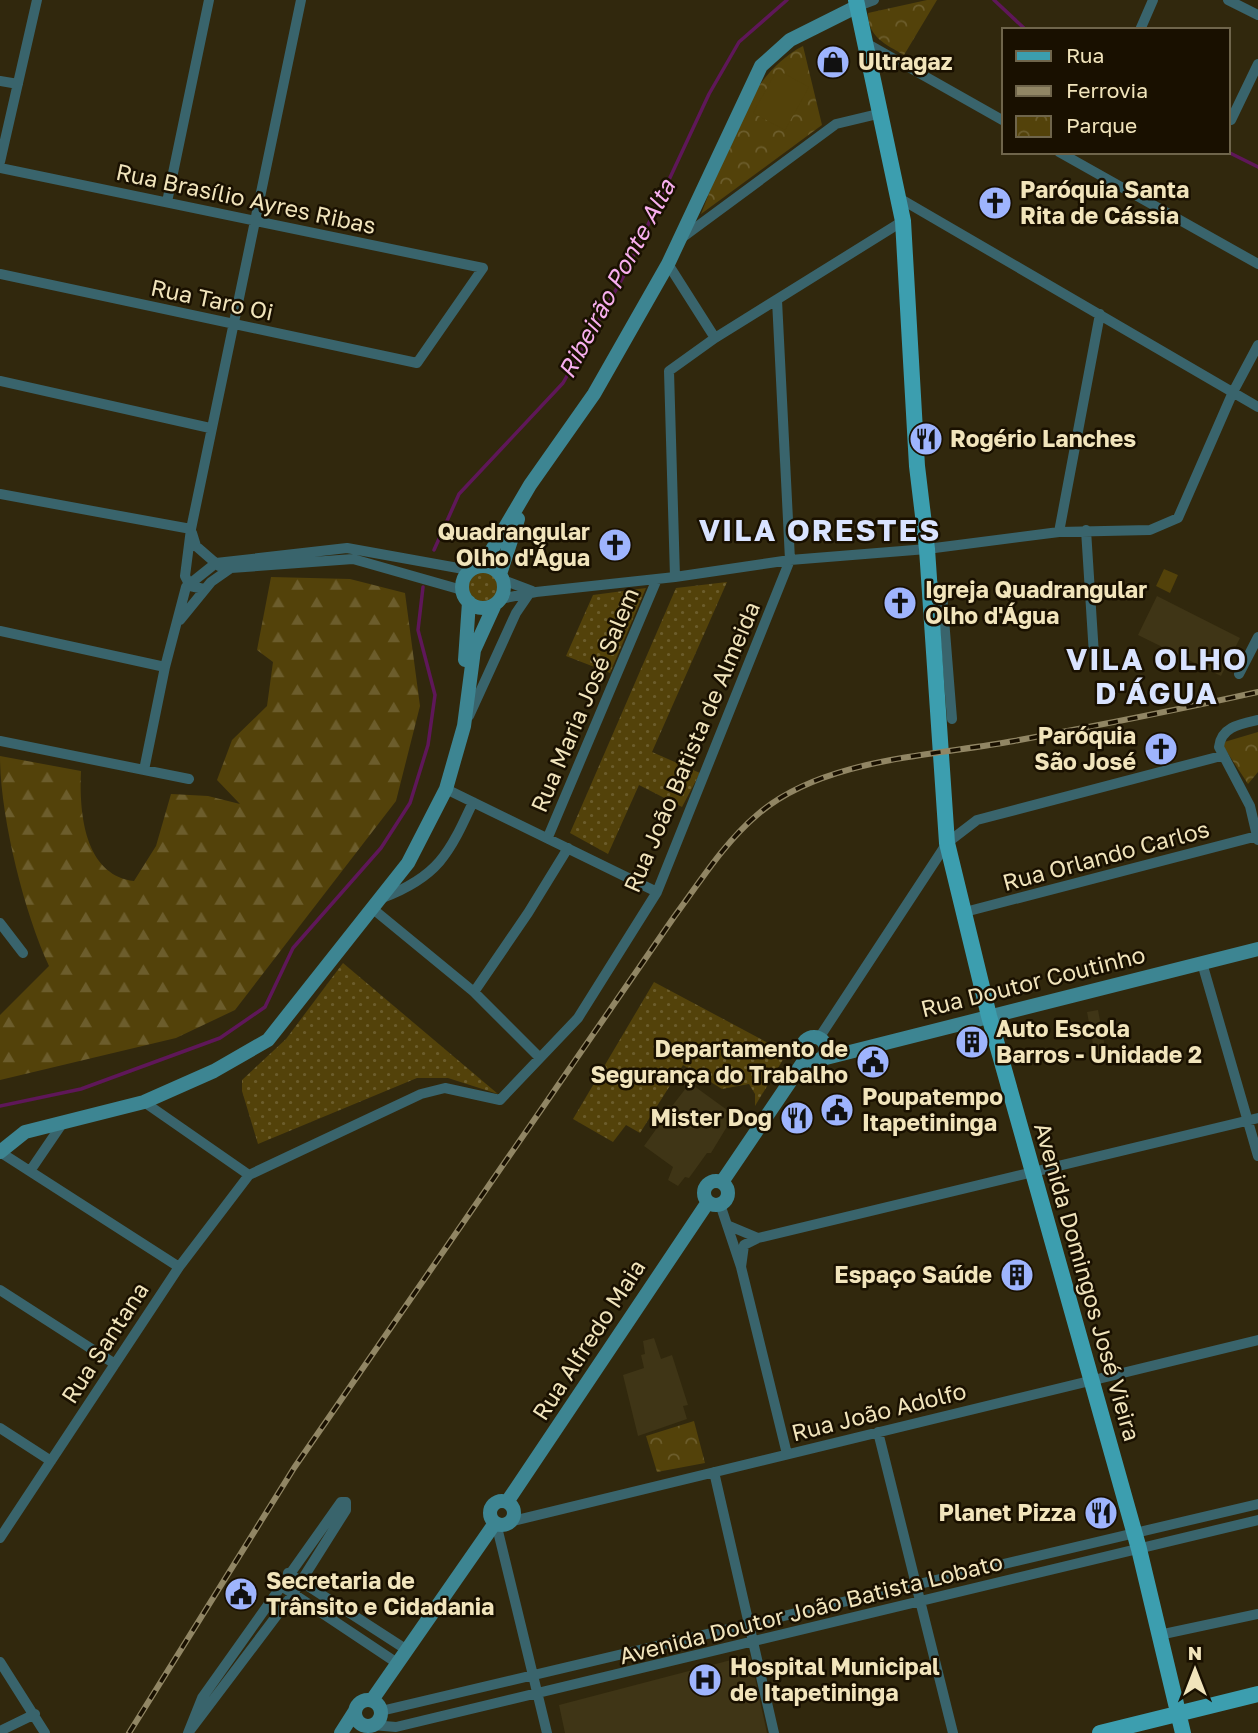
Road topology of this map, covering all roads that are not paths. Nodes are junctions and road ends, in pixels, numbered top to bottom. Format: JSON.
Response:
{"nodes":[{"id":1,"x":37,"y":0,"type":"edge"},
{"id":2,"x":209,"y":0,"type":"edge"},
{"id":3,"x":302,"y":0,"type":"edge"},
{"id":4,"x":874,"y":0,"type":"edge"},
{"id":5,"x":1153,"y":0,"type":"edge"},
{"id":6,"x":1228,"y":0,"type":"edge"},
{"id":7,"x":857,"y":3,"type":"edge"},
{"id":8,"x":1258,"y":15,"type":"edge"},
{"id":9,"x":1141,"y":28,"type":"edge"},
{"id":10,"x":866,"y":44,"type":"junction"},
{"id":11,"x":1258,"y":64,"type":"edge"},
{"id":12,"x":0,"y":80,"type":"edge"},
{"id":13,"x":18,"y":84,"type":"junction"},
{"id":14,"x":882,"y":113,"type":"junction"},
{"id":15,"x":1002,"y":120,"type":"edge"},
{"id":16,"x":1231,"y":120,"type":"dead end"},
{"id":17,"x":1063,"y":154,"type":"edge"},
{"id":18,"x":0,"y":162,"type":"edge"},
{"id":19,"x":0,"y":168,"type":"edge"},
{"id":20,"x":899,"y":198,"type":"junction"},
{"id":21,"x":167,"y":202,"type":"junction"},
{"id":22,"x":255,"y":220,"type":"junction"},
{"id":23,"x":903,"y":221,"type":"junction"},
{"id":24,"x":680,"y":240,"type":"junction"},
{"id":25,"x":668,"y":264,"type":"junction"},
{"id":26,"x":1258,"y":264,"type":"edge"},
{"id":27,"x":0,"y":274,"type":"edge"},
{"id":28,"x":777,"y":300,"type":"junction"},
{"id":29,"x":1100,"y":314,"type":"junction"},
{"id":30,"x":232,"y":324,"type":"junction"},
{"id":31,"x":715,"y":338,"type":"junction"},
{"id":32,"x":1258,"y":345,"type":"edge"},
{"id":33,"x":416,"y":363,"type":"joint"},
{"id":34,"x":0,"y":381,"type":"edge"},
{"id":35,"x":1233,"y":392,"type":"junction"},
{"id":36,"x":1258,"y":407,"type":"edge"},
{"id":37,"x":209,"y":428,"type":"junction"},
{"id":38,"x":530,"y":485,"type":"junction"},
{"id":39,"x":0,"y":494,"type":"edge"},
{"id":40,"x":191,"y":529,"type":"junction"},
{"id":41,"x":1086,"y":530,"type":"junction"},
{"id":42,"x":1059,"y":532,"type":"junction"},
{"id":43,"x":927,"y":549,"type":"junction"},
{"id":44,"x":790,"y":560,"type":"junction"},
{"id":45,"x":216,"y":563,"type":"junction"},
{"id":46,"x":476,"y":568,"type":"junction"},
{"id":47,"x":502,"y":577,"type":"junction"},
{"id":48,"x":675,"y":577,"type":"junction"},
{"id":49,"x":656,"y":579,"type":"junction"},
{"id":50,"x":929,"y":580,"type":"junction"},
{"id":51,"x":212,"y":582,"type":"junction"},
{"id":52,"x":188,"y":584,"type":"junction"},
{"id":53,"x":533,"y":593,"type":"junction"},
{"id":54,"x":465,"y":596,"type":"junction"},
{"id":55,"x":498,"y":602,"type":"junction"},
{"id":56,"x":174,"y":630,"type":"junction"},
{"id":57,"x":0,"y":631,"type":"edge"},
{"id":58,"x":1258,"y":637,"type":"edge"},
{"id":59,"x":1094,"y":655,"type":"dead end"},
{"id":60,"x":165,"y":667,"type":"junction"},
{"id":61,"x":1239,"y":674,"type":"dead end"},
{"id":62,"x":952,"y":719,"type":"dead end"},
{"id":63,"x":1258,"y":720,"type":"edge"},
{"id":64,"x":463,"y":730,"type":"junction"},
{"id":65,"x":0,"y":741,"type":"edge"},
{"id":66,"x":1221,"y":755,"type":"junction"},
{"id":67,"x":144,"y":770,"type":"junction"},
{"id":68,"x":189,"y":779,"type":"dead end"},
{"id":69,"x":446,"y":789,"type":"junction"},
{"id":70,"x":1258,"y":796,"type":"edge"},
{"id":71,"x":473,"y":802,"type":"junction"},
{"id":72,"x":1250,"y":806,"type":"junction"},
{"id":73,"x":548,"y":837,"type":"junction"},
{"id":74,"x":1258,"y":838,"type":"edge"},
{"id":75,"x":947,"y":843,"type":"junction"},
{"id":76,"x":568,"y":848,"type":"junction"},
{"id":77,"x":656,"y":891,"type":"junction"},
{"id":78,"x":377,"y":904,"type":"junction"},
{"id":79,"x":965,"y":912,"type":"junction"},
{"id":80,"x":0,"y":923,"type":"edge"},
{"id":81,"x":1258,"y":948,"type":"edge"},
{"id":82,"x":23,"y":953,"type":"dead end"},
{"id":83,"x":1202,"y":963,"type":"junction"},
{"id":84,"x":474,"y":992,"type":"junction"},
{"id":85,"x":989,"y":1016,"type":"junction"},
{"id":86,"x":819,"y":1038,"type":"joint"},
{"id":87,"x":540,"y":1058,"type":"junction"},
{"id":88,"x":812,"y":1059,"type":"junction"},
{"id":89,"x":144,"y":1102,"type":"junction"},
{"id":90,"x":1253,"y":1119,"type":"edge"},
{"id":91,"x":62,"y":1124,"type":"junction"},
{"id":92,"x":0,"y":1152,"type":"edge"},
{"id":93,"x":1258,"y":1156,"type":"edge"},
{"id":94,"x":30,"y":1171,"type":"junction"},
{"id":95,"x":1033,"y":1172,"type":"junction"},
{"id":96,"x":249,"y":1175,"type":"junction"},
{"id":97,"x":714,"y":1203,"type":"junction"},
{"id":98,"x":727,"y":1225,"type":"junction"},
{"id":99,"x":758,"y":1238,"type":"junction"},
{"id":100,"x":179,"y":1266,"type":"junction"},
{"id":101,"x":741,"y":1267,"type":"junction"},
{"id":102,"x":0,"y":1290,"type":"edge"},
{"id":103,"x":1258,"y":1340,"type":"edge"},
{"id":104,"x":115,"y":1364,"type":"junction"},
{"id":105,"x":1091,"y":1380,"type":"junction"},
{"id":106,"x":0,"y":1428,"type":"edge"},
{"id":107,"x":878,"y":1432,"type":"junction"},
{"id":108,"x":787,"y":1454,"type":"junction"},
{"id":109,"x":51,"y":1461,"type":"junction"},
{"id":110,"x":714,"y":1472,"type":"junction"},
{"id":111,"x":507,"y":1502,"type":"junction"},
{"id":112,"x":1258,"y":1504,"type":"edge"},
{"id":113,"x":1258,"y":1520,"type":"edge"},
{"id":114,"x":500,"y":1523,"type":"junction"},
{"id":115,"x":0,"y":1538,"type":"edge"},
{"id":116,"x":1136,"y":1541,"type":"junction"},
{"id":117,"x":288,"y":1573,"type":"junction"},
{"id":118,"x":302,"y":1581,"type":"junction"},
{"id":119,"x":917,"y":1584,"type":"junction"},
{"id":120,"x":280,"y":1585,"type":"junction"},
{"id":121,"x":293,"y":1594,"type":"junction"},
{"id":122,"x":922,"y":1602,"type":"junction"},
{"id":123,"x":1258,"y":1614,"type":"edge"},
{"id":124,"x":750,"y":1624,"type":"junction"},
{"id":125,"x":1159,"y":1635,"type":"junction"},
{"id":126,"x":754,"y":1643,"type":"junction"},
{"id":127,"x":407,"y":1650,"type":"junction"},
{"id":128,"x":0,"y":1662,"type":"edge"},
{"id":129,"x":397,"y":1663,"type":"junction"},
{"id":130,"x":533,"y":1675,"type":"junction"},
{"id":131,"x":537,"y":1694,"type":"junction"},
{"id":132,"x":1258,"y":1694,"type":"edge"},
{"id":133,"x":377,"y":1706,"type":"junction"},
{"id":134,"x":35,"y":1714,"type":"junction"},
{"id":135,"x":1178,"y":1714,"type":"junction"},
{"id":136,"x":353,"y":1726,"type":"edge"},
{"id":137,"x":0,"y":1731,"type":"edge"},
{"id":138,"x":46,"y":1733,"type":"edge"},
{"id":139,"x":188,"y":1733,"type":"edge"},
{"id":140,"x":547,"y":1733,"type":"edge"},
{"id":141,"x":774,"y":1733,"type":"edge"},
{"id":142,"x":953,"y":1733,"type":"edge"},
{"id":143,"x":1100,"y":1733,"type":"edge"},
{"id":144,"x":1183,"y":1733,"type":"edge"}],
"edges":[{"from":1,"to":13,"type":"street"},
{"from":2,"to":21,"type":"street"},
{"from":3,"to":22,"type":"street"},
{"from":4,"to":7,"type":"street"},
{"from":5,"to":9,"type":"street"},
{"from":6,"to":8,"type":"street"},
{"from":7,"to":10,"type":"main road","name":"Avenida Domingos José Vieira"},
{"from":7,"to":24,"type":"main road"},
{"from":10,"to":14,"type":"main road","name":"Avenida Domingos José Vieira"},
{"from":10,"to":15,"type":"street"},
{"from":11,"to":16,"type":"street"},
{"from":12,"to":13,"type":"street"},
{"from":13,"to":18,"type":"street"},
{"from":14,"to":20,"type":"main road","name":"Avenida Domingos José Vieira"},
{"from":14,"to":24,"type":"street"},
{"from":17,"to":26,"type":"street"},
{"from":19,"to":21,"type":"street","name":"Rua Brasílio Ayres Ribas"},
{"from":20,"to":23,"type":"main road","name":"Avenida Domingos José Vieira"},
{"from":20,"to":29,"type":"street"},
{"from":21,"to":22,"type":"street","name":"Rua Brasílio Ayres Ribas"},
{"from":22,"to":30,"type":"street"},
{"from":22,"to":33,"type":"street","name":"Rua Brasílio Ayres Ribas"},
{"from":23,"to":28,"type":"street"},
{"from":23,"to":43,"type":"main road","name":"Avenida Domingos José Vieira"},
{"from":24,"to":25,"type":"main road"},
{"from":25,"to":31,"type":"street"},
{"from":25,"to":38,"type":"main road"},
{"from":27,"to":30,"type":"street","name":"Rua Taro Oi"},
{"from":28,"to":31,"type":"street"},
{"from":28,"to":44,"type":"street","name":"Rua João Batista de Almeida"},
{"from":29,"to":35,"type":"street"},
{"from":29,"to":42,"type":"street"},
{"from":30,"to":33,"type":"street","name":"Rua Taro Oi"},
{"from":30,"to":37,"type":"street"},
{"from":31,"to":48,"type":"street"},
{"from":32,"to":35,"type":"street"},
{"from":34,"to":37,"type":"street"},
{"from":35,"to":36,"type":"street"},
{"from":35,"to":41,"type":"street"},
{"from":37,"to":40,"type":"street"},
{"from":38,"to":46,"type":"main road"},
{"from":38,"to":47,"type":"main road"},
{"from":39,"to":40,"type":"street"},
{"from":40,"to":45,"type":"street"},
{"from":40,"to":52,"type":"street"},
{"from":41,"to":42,"type":"street"},
{"from":41,"to":59,"type":"street"},
{"from":42,"to":43,"type":"street"},
{"from":43,"to":44,"type":"street"},
{"from":43,"to":50,"type":"main road","name":"Avenida Domingos José Vieira"},
{"from":44,"to":48,"type":"street"},
{"from":44,"to":77,"type":"street","name":"Rua João Batista de Almeida"},
{"from":45,"to":46,"type":"street"},
{"from":45,"to":51,"type":"street"},
{"from":45,"to":52,"type":"street"},
{"from":46,"to":47,"type":"main road"},
{"from":46,"to":54,"type":"main road"},
{"from":47,"to":53,"type":"street"},
{"from":47,"to":55,"type":"main road"},
{"from":48,"to":49,"type":"street"},
{"from":49,"to":53,"type":"street"},
{"from":49,"to":73,"type":"street","name":"Rua Maria José Salem"},
{"from":50,"to":62,"type":"street"},
{"from":50,"to":75,"type":"main road","name":"Avenida Domingos José Vieira"},
{"from":51,"to":52,"type":"street"},
{"from":51,"to":54,"type":"street"},
{"from":51,"to":56,"type":"street"},
{"from":52,"to":56,"type":"street"},
{"from":53,"to":55,"type":"street"},
{"from":53,"to":64,"type":"street"},
{"from":54,"to":55,"type":"main road"},
{"from":54,"to":64,"type":"main road"},
{"from":55,"to":64,"type":"main road"},
{"from":56,"to":60,"type":"street"},
{"from":57,"to":60,"type":"street"},
{"from":58,"to":61,"type":"street"},
{"from":60,"to":67,"type":"street"},
{"from":63,"to":66,"type":"street"},
{"from":64,"to":69,"type":"main road"},
{"from":65,"to":67,"type":"street"},
{"from":66,"to":72,"type":"street"},
{"from":66,"to":75,"type":"street"},
{"from":67,"to":68,"type":"street"},
{"from":69,"to":71,"type":"street"},
{"from":69,"to":78,"type":"main road"},
{"from":70,"to":72,"type":"street"},
{"from":71,"to":73,"type":"street"},
{"from":71,"to":78,"type":"street"},
{"from":72,"to":74,"type":"street"},
{"from":73,"to":76,"type":"street"},
{"from":74,"to":79,"type":"street","name":"Rua Orlando Carlos"},
{"from":75,"to":79,"type":"main road","name":"Avenida Domingos José Vieira"},
{"from":75,"to":86,"type":"street"},
{"from":76,"to":77,"type":"street"},
{"from":76,"to":84,"type":"street"},
{"from":77,"to":87,"type":"street","name":"Rua João Batista de Almeida"},
{"from":78,"to":84,"type":"street"},
{"from":78,"to":89,"type":"main road"},
{"from":79,"to":85,"type":"main road","name":"Avenida Domingos José Vieira"},
{"from":80,"to":82,"type":"street"},
{"from":81,"to":83,"type":"main road","name":"Rua Doutor Coutinho"},
{"from":83,"to":85,"type":"main road","name":"Rua Doutor Coutinho"},
{"from":83,"to":90,"type":"street"},
{"from":84,"to":87,"type":"street"},
{"from":85,"to":88,"type":"main road","name":"Rua Doutor Coutinho"},
{"from":85,"to":95,"type":"main road","name":"Avenida Domingos José Vieira"},
{"from":86,"to":88,"type":"main road"},
{"from":87,"to":96,"type":"street","name":"Rua João Batista de Almeida"},
{"from":88,"to":97,"type":"main road","name":"Rua Alfredo Maia"},
{"from":89,"to":91,"type":"main road"},
{"from":89,"to":96,"type":"street"},
{"from":90,"to":93,"type":"street"},
{"from":90,"to":95,"type":"street"},
{"from":91,"to":92,"type":"main road"},
{"from":91,"to":94,"type":"street"},
{"from":92,"to":94,"type":"street"},
{"from":94,"to":100,"type":"street"},
{"from":95,"to":99,"type":"street"},
{"from":95,"to":105,"type":"main road","name":"Avenida Domingos José Vieira"},
{"from":96,"to":100,"type":"street","name":"Rua Santana"},
{"from":97,"to":98,"type":"street"},
{"from":97,"to":111,"type":"main road","name":"Rua Alfredo Maia"},
{"from":98,"to":99,"type":"street"},
{"from":98,"to":101,"type":"street"},
{"from":99,"to":101,"type":"street"},
{"from":100,"to":104,"type":"street","name":"Rua Santana"},
{"from":101,"to":108,"type":"street"},
{"from":102,"to":104,"type":"street"},
{"from":103,"to":105,"type":"street","name":"Rua João Adolfo"},
{"from":104,"to":109,"type":"street","name":"Rua Santana"},
{"from":105,"to":107,"type":"street","name":"Rua João Adolfo"},
{"from":105,"to":116,"type":"main road","name":"Avenida Domingos José Vieira"},
{"from":106,"to":109,"type":"street"},
{"from":107,"to":108,"type":"street","name":"Rua João Adolfo"},
{"from":107,"to":119,"type":"street"},
{"from":108,"to":110,"type":"street","name":"Rua João Adolfo"},
{"from":109,"to":115,"type":"street","name":"Rua Santana"},
{"from":110,"to":114,"type":"street","name":"Rua João Adolfo"},
{"from":110,"to":124,"type":"street"},
{"from":111,"to":114,"type":"main road"},
{"from":111,"to":114,"type":"main road"},
{"from":112,"to":116,"type":"street","name":"Avenida Doutor João Batista Lobato"},
{"from":113,"to":116,"type":"street","name":"Avenida Doutor João Batista Lobato"},
{"from":114,"to":127,"type":"main road"},
{"from":114,"to":130,"type":"street"},
{"from":116,"to":119,"type":"street","name":"Avenida Doutor João Batista Lobato"},
{"from":116,"to":122,"type":"street","name":"Avenida Doutor João Batista Lobato"},
{"from":116,"to":125,"type":"main road","name":"Avenida Domingos José Vieira"},
{"from":117,"to":118,"type":"street"},
{"from":117,"to":118,"type":"street"},
{"from":117,"to":120,"type":"street"},
{"from":118,"to":121,"type":"street"},
{"from":118,"to":127,"type":"street"},
{"from":119,"to":122,"type":"street"},
{"from":119,"to":124,"type":"street","name":"Avenida Doutor João Batista Lobato"},
{"from":120,"to":121,"type":"street"},
{"from":120,"to":139,"type":"street"},
{"from":121,"to":129,"type":"street"},
{"from":121,"to":139,"type":"street"},
{"from":122,"to":126,"type":"street","name":"Avenida Doutor João Batista Lobato"},
{"from":122,"to":142,"type":"street"},
{"from":123,"to":125,"type":"street"},
{"from":124,"to":126,"type":"street"},
{"from":124,"to":130,"type":"street","name":"Avenida Doutor João Batista Lobato"},
{"from":125,"to":135,"type":"main road","name":"Avenida Domingos José Vieira"},
{"from":126,"to":131,"type":"street","name":"Avenida Doutor João Batista Lobato"},
{"from":126,"to":141,"type":"street"},
{"from":127,"to":129,"type":"main road"},
{"from":128,"to":134,"type":"street"},
{"from":129,"to":133,"type":"main road"},
{"from":130,"to":131,"type":"street"},
{"from":130,"to":133,"type":"street","name":"Avenida Doutor João Batista Lobato"},
{"from":131,"to":136,"type":"street","name":"Avenida Doutor João Batista Lobato"},
{"from":131,"to":140,"type":"street"},
{"from":132,"to":135,"type":"main road"},
{"from":133,"to":136,"type":"main road"},
{"from":133,"to":136,"type":"main road"},
{"from":134,"to":137,"type":"street"},
{"from":134,"to":138,"type":"street"},
{"from":135,"to":143,"type":"main road"},
{"from":135,"to":144,"type":"main road","name":"Avenida Domingos José Vieira"}]}
